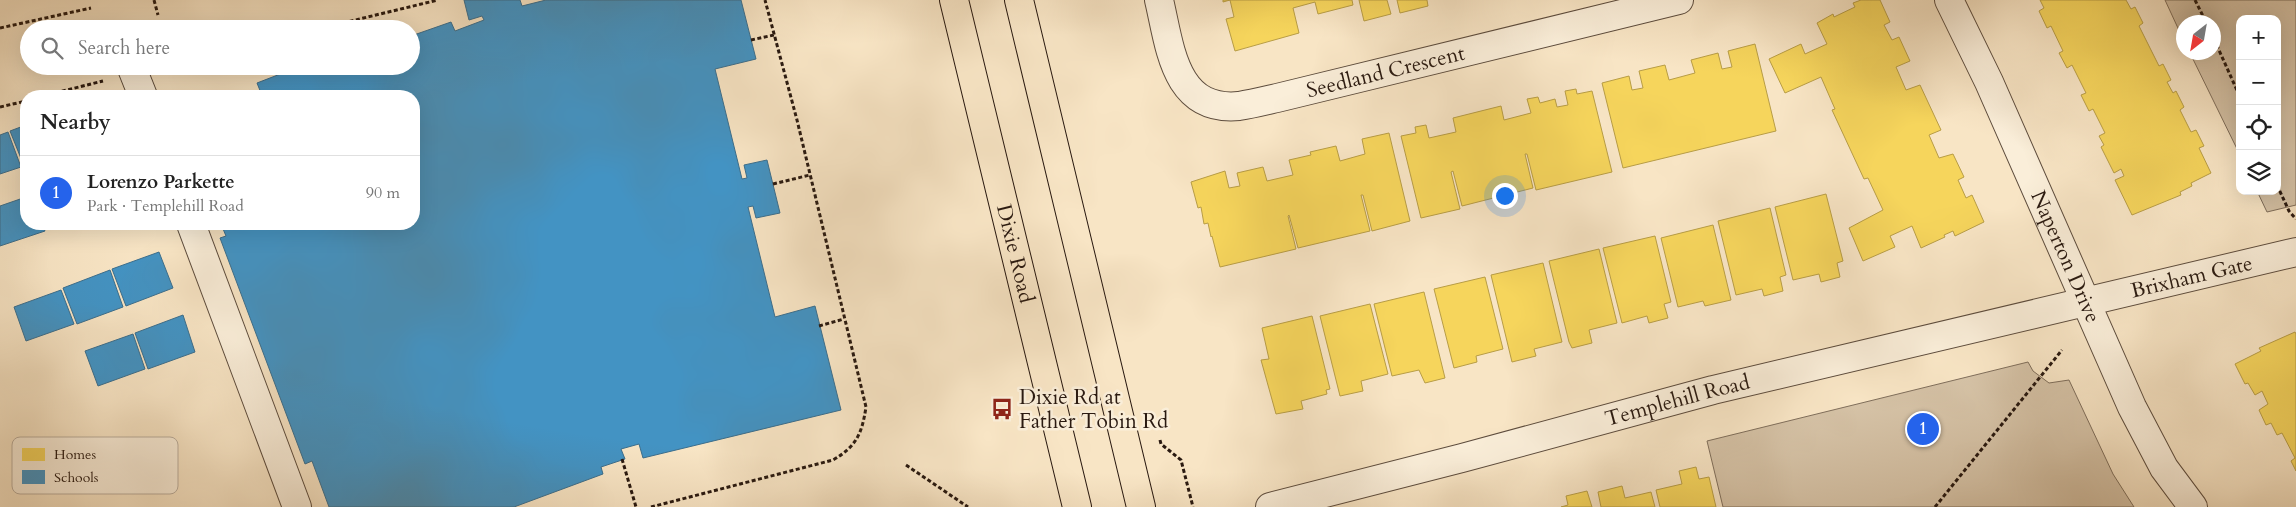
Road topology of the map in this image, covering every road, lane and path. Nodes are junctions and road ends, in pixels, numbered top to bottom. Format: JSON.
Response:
{"nodes":[{"id":1,"x":154,"y":0,"type":"edge"},
{"id":2,"x":438,"y":0,"type":"edge"},
{"id":3,"x":764,"y":0,"type":"edge"},
{"id":4,"x":954,"y":0,"type":"edge"},
{"id":5,"x":1019,"y":0,"type":"edge"},
{"id":6,"x":1158,"y":0,"type":"edge"},
{"id":7,"x":1679,"y":0,"type":"edge"},
{"id":8,"x":1949,"y":0,"type":"edge"},
{"id":9,"x":2195,"y":0,"type":"edge"},
{"id":10,"x":91,"y":8,"type":"dead end"},
{"id":11,"x":158,"y":15,"type":"dead end"},
{"id":12,"x":2202,"y":15,"type":"edge"},
{"id":13,"x":36,"y":20,"type":"edge"},
{"id":14,"x":355,"y":20,"type":"edge"},
{"id":15,"x":20,"y":24,"type":"edge"},
{"id":16,"x":0,"y":28,"type":"edge"},
{"id":17,"x":774,"y":35,"type":"junction"},
{"id":18,"x":751,"y":40,"type":"dead end"},
{"id":19,"x":2221,"y":55,"type":"edge"},
{"id":20,"x":135,"y":75,"type":"edge"},
{"id":21,"x":2236,"y":88,"type":"edge"},
{"id":22,"x":141,"y":90,"type":"edge"},
{"id":23,"x":20,"y":102,"type":"edge"},
{"id":24,"x":0,"y":107,"type":"edge"},
{"id":25,"x":810,"y":175,"type":"junction"},
{"id":26,"x":773,"y":184,"type":"dead end"},
{"id":27,"x":2281,"y":193,"type":"edge"},
{"id":28,"x":2296,"y":218,"type":"edge"},
{"id":29,"x":193,"y":230,"type":"edge"},
{"id":30,"x":2296,"y":252,"type":"edge"},
{"id":31,"x":2088,"y":302,"type":"junction"},
{"id":32,"x":844,"y":319,"type":"junction"},
{"id":33,"x":819,"y":326,"type":"dead end"},
{"id":34,"x":2062,"y":350,"type":"dead end"},
{"id":35,"x":858,"y":437,"type":"junction"},
{"id":36,"x":863,"y":439,"type":"dead end"},
{"id":37,"x":622,"y":459,"type":"dead end"},
{"id":38,"x":1181,"y":460,"type":"dead end"},
{"id":39,"x":906,"y":465,"type":"dead end"},
{"id":40,"x":297,"y":507,"type":"edge"},
{"id":41,"x":636,"y":507,"type":"edge"},
{"id":42,"x":651,"y":507,"type":"edge"},
{"id":43,"x":968,"y":507,"type":"edge"},
{"id":44,"x":1077,"y":507,"type":"edge"},
{"id":45,"x":1141,"y":507,"type":"edge"},
{"id":46,"x":1193,"y":507,"type":"edge"},
{"id":47,"x":1270,"y":507,"type":"edge"},
{"id":48,"x":1935,"y":507,"type":"edge"},
{"id":49,"x":2193,"y":507,"type":"edge"}],
"edges":[{"from":1,"to":11,"type":"path"},
{"from":2,"to":14,"type":"path"},
{"from":3,"to":17,"type":"path"},
{"from":4,"to":44,"type":"main road","name":"Dixie Road"},
{"from":5,"to":45,"type":"main road"},
{"from":6,"to":7,"type":"street","name":"Seedland Crescent"},
{"from":8,"to":31,"type":"street","name":"Naperton Drive"},
{"from":9,"to":12,"type":"path"},
{"from":10,"to":13,"type":"path"},
{"from":15,"to":16,"type":"path"},
{"from":17,"to":18,"type":"path"},
{"from":17,"to":25,"type":"path"},
{"from":19,"to":21,"type":"path"},
{"from":20,"to":22,"type":"street"},
{"from":23,"to":24,"type":"path"},
{"from":25,"to":26,"type":"path"},
{"from":25,"to":32,"type":"path"},
{"from":27,"to":28,"type":"path"},
{"from":29,"to":40,"type":"street"},
{"from":30,"to":31,"type":"street","name":"Brixham Gate"},
{"from":31,"to":47,"type":"street","name":"Templehill Road"},
{"from":31,"to":49,"type":"street","name":"Naperton Drive"},
{"from":32,"to":33,"type":"path"},
{"from":32,"to":35,"type":"path"},
{"from":34,"to":48,"type":"path"},
{"from":35,"to":36,"type":"path"},
{"from":35,"to":42,"type":"path"},
{"from":37,"to":41,"type":"path"},
{"from":38,"to":46,"type":"path"},
{"from":39,"to":43,"type":"path"}]}
